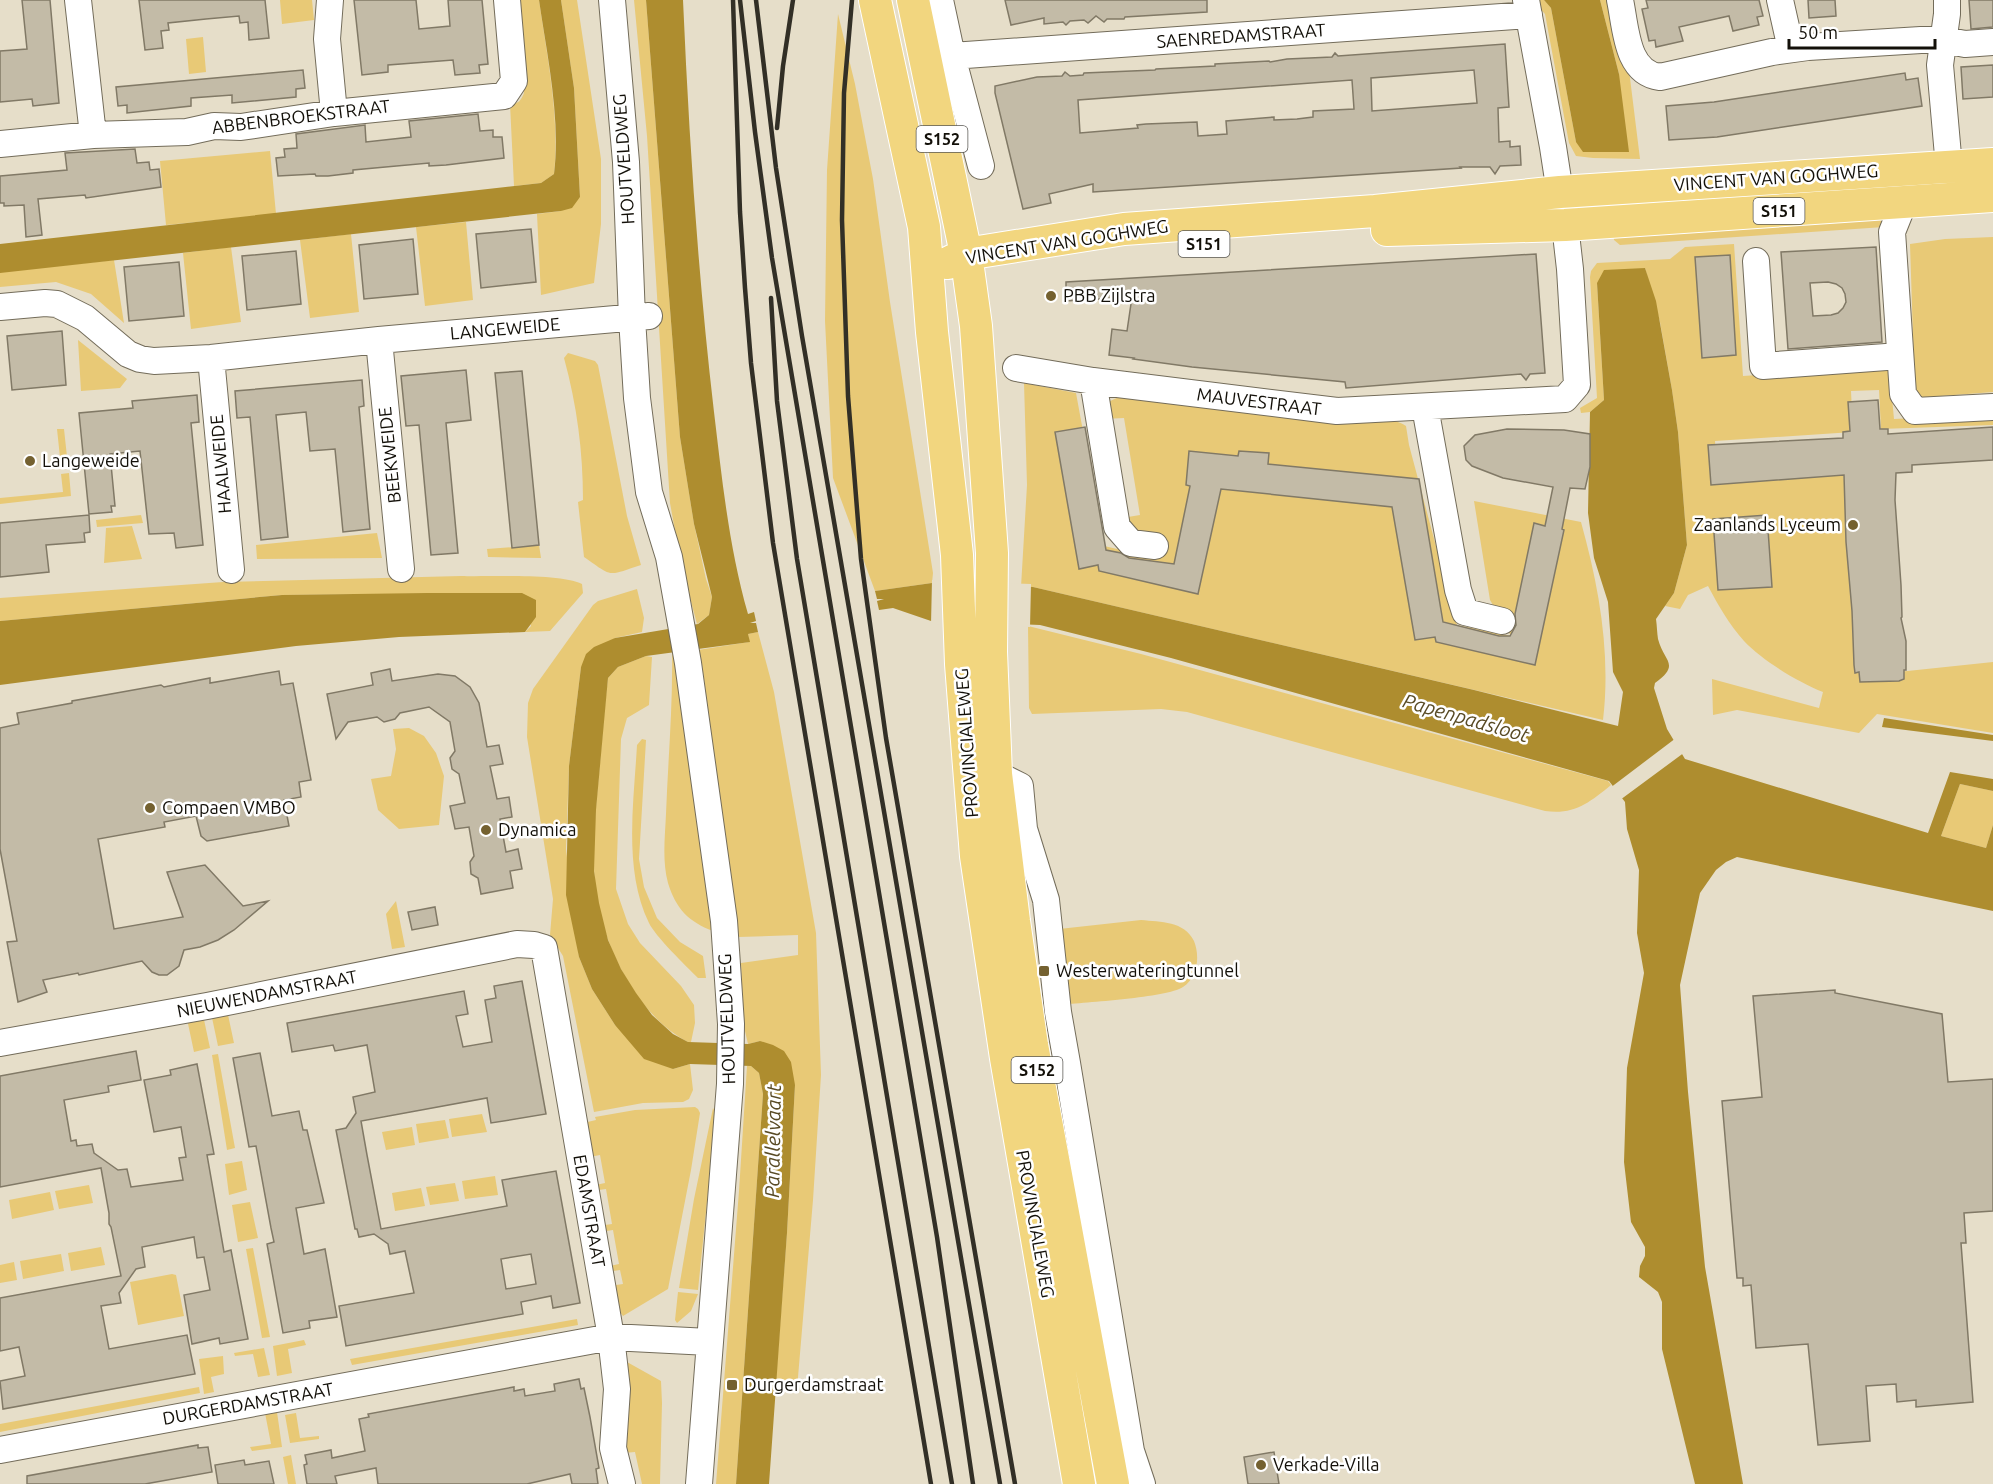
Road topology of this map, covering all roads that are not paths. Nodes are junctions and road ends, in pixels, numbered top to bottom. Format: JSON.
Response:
{"nodes":[{"id":1,"x":78,"y":0,"type":"edge"},
{"id":2,"x":330,"y":0,"type":"edge"},
{"id":3,"x":507,"y":0,"type":"edge"},
{"id":4,"x":612,"y":0,"type":"edge"},
{"id":5,"x":628,"y":0,"type":"edge"},
{"id":6,"x":875,"y":0,"type":"edge"},
{"id":7,"x":913,"y":0,"type":"edge"},
{"id":8,"x":940,"y":0,"type":"edge"},
{"id":9,"x":1620,"y":0,"type":"edge"},
{"id":10,"x":1780,"y":0,"type":"edge"},
{"id":11,"x":1947,"y":0,"type":"edge"},
{"id":12,"x":1528,"y":8,"type":"edge"},
{"id":13,"x":1944,"y":40,"type":"junction"},
{"id":14,"x":1993,"y":42,"type":"edge"},
{"id":15,"x":1791,"y":49,"type":"junction"},
{"id":16,"x":952,"y":56,"type":"junction"},
{"id":17,"x":334,"y":113,"type":"junction"},
{"id":18,"x":93,"y":135,"type":"junction"},
{"id":19,"x":0,"y":144,"type":"edge"},
{"id":20,"x":1993,"y":164,"type":"edge"},
{"id":21,"x":981,"y":166,"type":"dead end"},
{"id":22,"x":1949,"y":167,"type":"junction"},
{"id":23,"x":1560,"y":192,"type":"junction"},
{"id":24,"x":1993,"y":196,"type":"edge"},
{"id":25,"x":1904,"y":202,"type":"junction"},
{"id":26,"x":1565,"y":225,"type":"junction"},
{"id":27,"x":1756,"y":261,"type":"dead end"},
{"id":28,"x":967,"y":266,"type":"junction"},
{"id":29,"x":928,"y":273,"type":"junction"},
{"id":30,"x":0,"y":307,"type":"edge"},
{"id":31,"x":640,"y":317,"type":"junction"},
{"id":32,"x":378,"y":340,"type":"junction"},
{"id":33,"x":1900,"y":356,"type":"junction"},
{"id":34,"x":211,"y":358,"type":"junction"},
{"id":35,"x":1016,"y":368,"type":"dead end"},
{"id":36,"x":1093,"y":381,"type":"junction"},
{"id":37,"x":1425,"y":407,"type":"junction"},
{"id":38,"x":1993,"y":407,"type":"edge"},
{"id":39,"x":1155,"y":546,"type":"dead end"},
{"id":40,"x":401,"y":569,"type":"dead end"},
{"id":41,"x":231,"y":570,"type":"dead end"},
{"id":42,"x":1502,"y":621,"type":"dead end"},
{"id":43,"x":996,"y":774,"type":"junction"},
{"id":44,"x":534,"y":945,"type":"joint"},
{"id":45,"x":0,"y":1042,"type":"edge"},
{"id":46,"x":611,"y":1337,"type":"junction"},
{"id":47,"x":709,"y":1342,"type":"junction"},
{"id":48,"x":0,"y":1450,"type":"edge"},
{"id":49,"x":622,"y":1484,"type":"edge"},
{"id":50,"x":699,"y":1484,"type":"edge"},
{"id":51,"x":1079,"y":1484,"type":"edge"},
{"id":52,"x":1113,"y":1484,"type":"edge"},
{"id":53,"x":1142,"y":1484,"type":"edge"}],
"edges":[{"from":1,"to":18,"type":"street"},
{"from":2,"to":17,"type":"street"},
{"from":3,"to":17,"type":"street","name":"ABBENBROEKSTRAAT"},
{"from":4,"to":31,"type":"street","name":"HOUTVELDWEG"},
{"from":5,"to":31,"type":"street","name":"HOUTVELDWEG"},
{"from":6,"to":29,"type":"main road","name":"PROVINCIALEWEG","number":"S152"},
{"from":7,"to":28,"type":"main road","name":"PROVINCIALEWEG","number":"S152"},
{"from":8,"to":16,"type":"street"},
{"from":9,"to":15,"type":"street"},
{"from":10,"to":15,"type":"street"},
{"from":11,"to":13,"type":"street"},
{"from":12,"to":16,"type":"street","name":"SAENREDAMSTRAAT"},
{"from":12,"to":23,"type":"street"},
{"from":13,"to":14,"type":"street"},
{"from":13,"to":15,"type":"street"},
{"from":13,"to":22,"type":"street"},
{"from":16,"to":21,"type":"street"},
{"from":17,"to":18,"type":"street","name":"ABBENBROEKSTRAAT"},
{"from":18,"to":19,"type":"street","name":"ABBENBROEKSTRAAT"},
{"from":20,"to":22,"type":"main road","name":"VINCENT VAN GOGHWEG","number":"S151"},
{"from":22,"to":23,"type":"main road","name":"VINCENT VAN GOGHWEG","number":"S151"},
{"from":23,"to":26,"type":"street"},
{"from":23,"to":28,"type":"main road","name":"VINCENT VAN GOGHWEG","number":"S151"},
{"from":24,"to":25,"type":"main road","name":"VINCENT VAN GOGHWEG","number":"S151"},
{"from":25,"to":26,"type":"main road","name":"VINCENT VAN GOGHWEG","number":"S151"},
{"from":25,"to":33,"type":"street"},
{"from":26,"to":28,"type":"main road","name":"VINCENT VAN GOGHWEG","number":"S151"},
{"from":26,"to":37,"type":"street","name":"MAUVESTRAAT"},
{"from":27,"to":33,"type":"street"},
{"from":28,"to":29,"type":"main road","name":"VINCENT VAN GOGHWEG","number":"S151"},
{"from":28,"to":43,"type":"main road","name":"PROVINCIALEWEG","number":"S152"},
{"from":29,"to":51,"type":"main road","name":"PROVINCIALEWEG","number":"S152"},
{"from":30,"to":34,"type":"street","name":"LANGEWEIDE"},
{"from":31,"to":32,"type":"street","name":"LANGEWEIDE"},
{"from":31,"to":47,"type":"street","name":"HOUTVELDWEG"},
{"from":32,"to":34,"type":"street","name":"LANGEWEIDE"},
{"from":32,"to":40,"type":"street","name":"BEEKWEIDE"},
{"from":33,"to":38,"type":"street"},
{"from":34,"to":41,"type":"street","name":"HAALWEIDE"},
{"from":35,"to":36,"type":"street","name":"MAUVESTRAAT"},
{"from":36,"to":37,"type":"street","name":"MAUVESTRAAT"},
{"from":36,"to":39,"type":"street"},
{"from":37,"to":42,"type":"street"},
{"from":43,"to":52,"type":"main road","name":"PROVINCIALEWEG","number":"S152"},
{"from":43,"to":53,"type":"street","name":"PROVINCIALEWEG"},
{"from":44,"to":45,"type":"street","name":"NIEUWENDAMSTRAAT"},
{"from":44,"to":46,"type":"street","name":"EDAMSTRAAT"},
{"from":46,"to":47,"type":"street","name":"DURGERDAMSTRAAT"},
{"from":46,"to":48,"type":"street","name":"DURGERDAMSTRAAT"},
{"from":46,"to":49,"type":"street","name":"EDAMSTRAAT"},
{"from":47,"to":50,"type":"street","name":"HOUTVELDWEG"}]}
